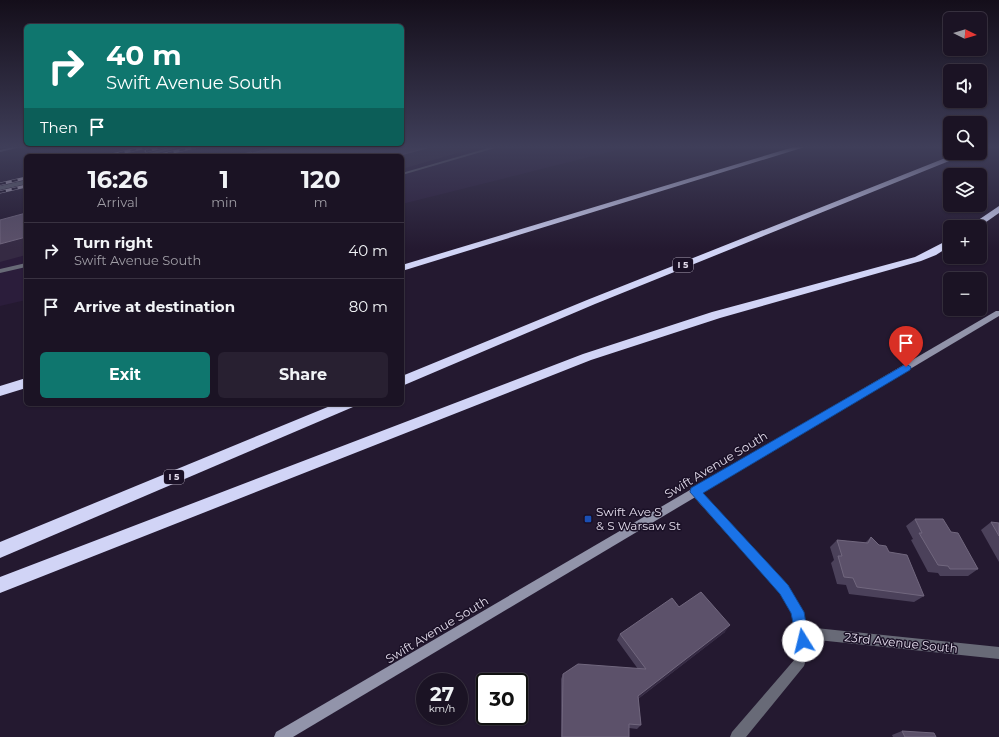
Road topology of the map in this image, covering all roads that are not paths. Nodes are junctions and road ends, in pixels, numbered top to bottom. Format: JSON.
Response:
{"nodes":[{"id":1,"x":691,"y":180,"type":"edge"},
{"id":2,"x":896,"y":180,"type":"edge"},
{"id":3,"x":24,"y":182,"type":"edge"},
{"id":4,"x":0,"y":188,"type":"edge"},
{"id":5,"x":999,"y":209,"type":"edge"},
{"id":6,"x":983,"y":220,"type":"edge"},
{"id":7,"x":943,"y":247,"type":"edge"},
{"id":8,"x":24,"y":265,"type":"edge"},
{"id":9,"x":404,"y":267,"type":"edge"},
{"id":10,"x":0,"y":271,"type":"edge"},
{"id":11,"x":999,"y":313,"type":"edge"},
{"id":12,"x":404,"y":380,"type":"edge"},
{"id":13,"x":24,"y":384,"type":"edge"},
{"id":14,"x":0,"y":391,"type":"edge"},
{"id":15,"x":343,"y":406,"type":"edge"},
{"id":16,"x":695,"y":492,"type":"junction"},
{"id":17,"x":0,"y":550,"type":"edge"},
{"id":18,"x":0,"y":585,"type":"edge"},
{"id":19,"x":802,"y":632,"type":"junction"},
{"id":20,"x":999,"y":653,"type":"edge"},
{"id":21,"x":281,"y":737,"type":"edge"},
{"id":22,"x":738,"y":737,"type":"edge"}],
"edges":[{"from":1,"to":9,"type":"highway"},
{"from":2,"to":12,"type":"highway","number":"I 5"},
{"from":3,"to":4,"type":"street"},
{"from":5,"to":6,"type":"highway"},
{"from":7,"to":18,"type":"highway"},
{"from":8,"to":10,"type":"street"},
{"from":11,"to":16,"type":"street","name":"Swift Avenue South"},
{"from":13,"to":14,"type":"highway"},
{"from":15,"to":17,"type":"highway","number":"I 5"},
{"from":16,"to":19,"type":"street"},
{"from":16,"to":21,"type":"street","name":"Swift Avenue South"},
{"from":19,"to":20,"type":"street","name":"23rd Avenue South"},
{"from":19,"to":22,"type":"street"}]}
